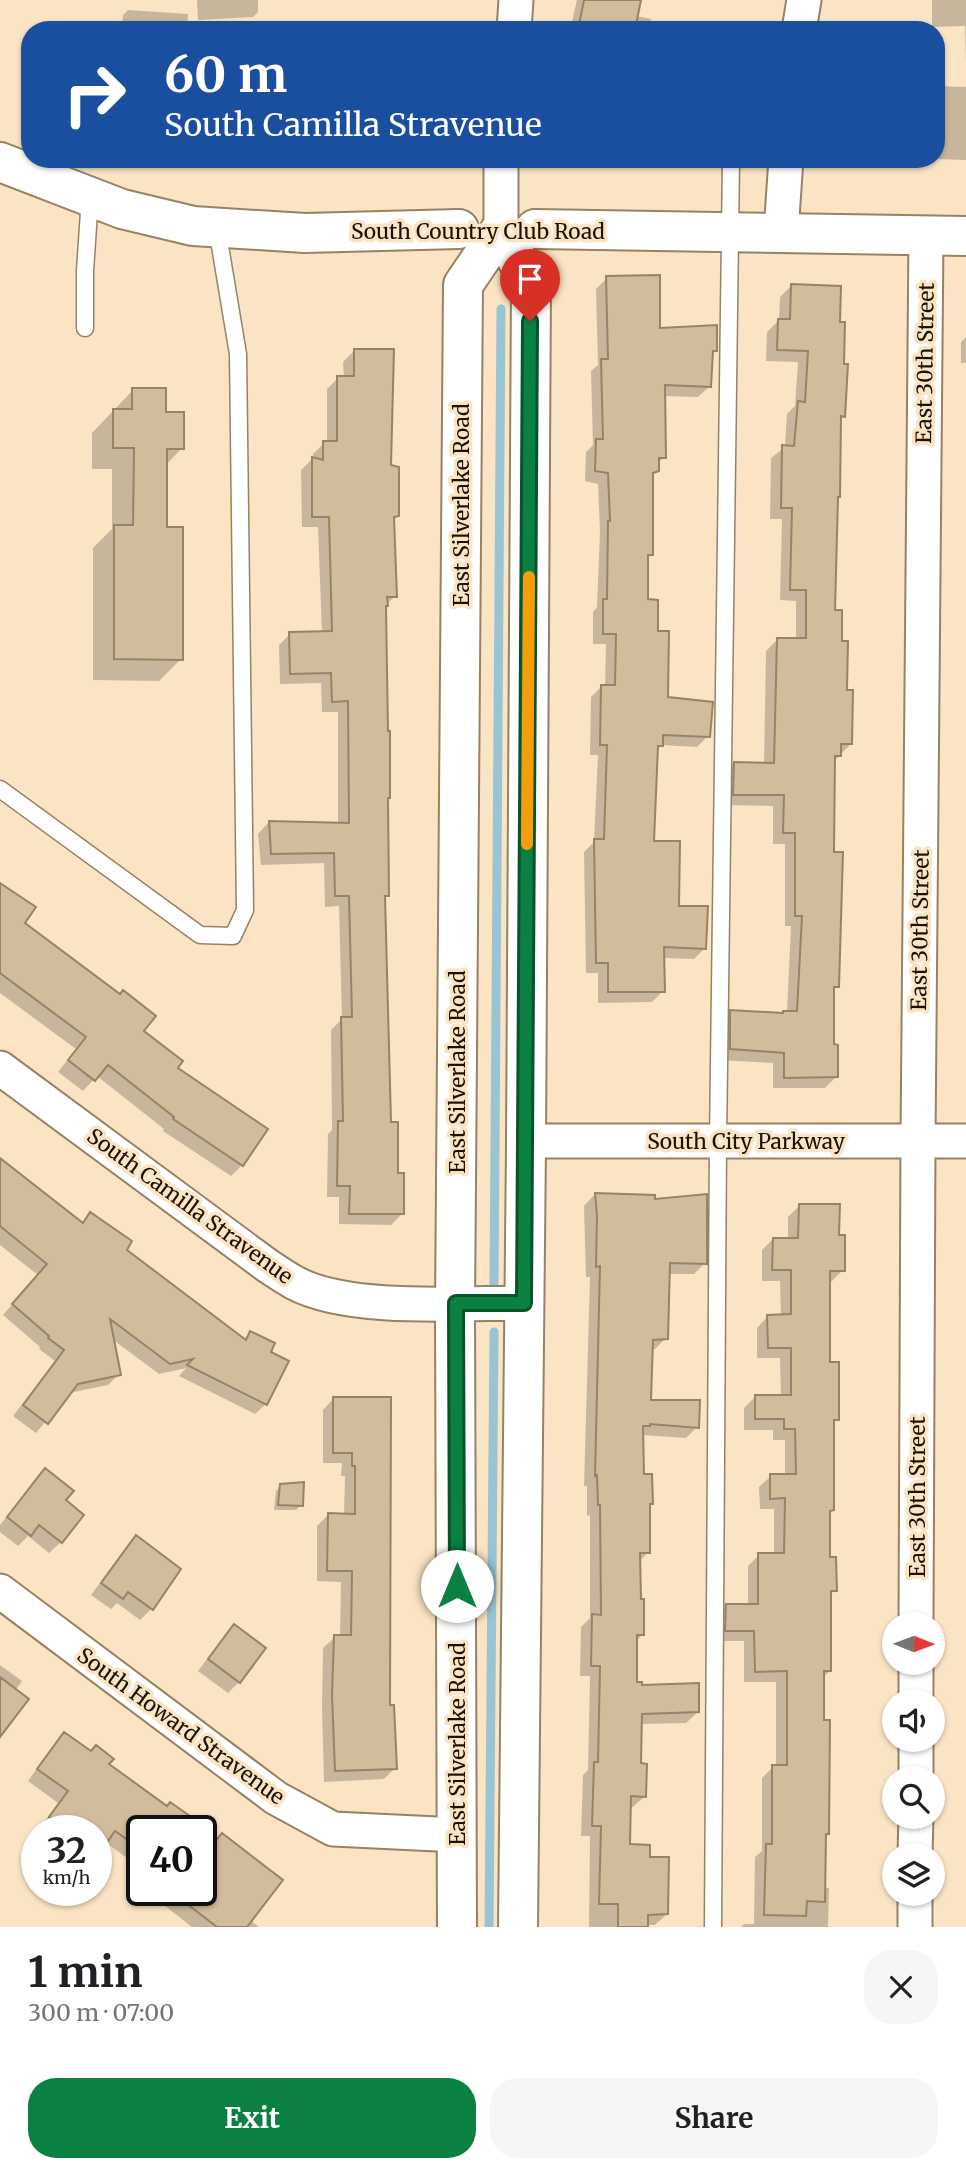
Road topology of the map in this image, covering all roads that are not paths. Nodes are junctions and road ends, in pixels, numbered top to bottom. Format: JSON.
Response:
{"nodes":[{"id":1,"x":516,"y":0,"type":"edge"},
{"id":2,"x":804,"y":0,"type":"edge"},
{"id":3,"x":515,"y":21,"type":"edge"},
{"id":4,"x":800,"y":21,"type":"edge"},
{"id":5,"x":0,"y":162,"type":"edge"},
{"id":6,"x":503,"y":168,"type":"edge"},
{"id":7,"x":731,"y":168,"type":"edge"},
{"id":8,"x":785,"y":168,"type":"edge"},
{"id":9,"x":90,"y":197,"type":"junction"},
{"id":10,"x":218,"y":228,"type":"junction"},
{"id":11,"x":518,"y":229,"type":"junction"},
{"id":12,"x":729,"y":232,"type":"junction"},
{"id":13,"x":781,"y":232,"type":"junction"},
{"id":14,"x":926,"y":235,"type":"junction"},
{"id":15,"x":966,"y":236,"type":"edge"},
{"id":16,"x":85,"y":328,"type":"dead end"},
{"id":17,"x":0,"y":789,"type":"edge"},
{"id":18,"x":0,"y":1068,"type":"edge"},
{"id":19,"x":526,"y":1140,"type":"junction"},
{"id":20,"x":918,"y":1140,"type":"junction"},
{"id":21,"x":718,"y":1141,"type":"junction"},
{"id":22,"x":966,"y":1141,"type":"edge"},
{"id":23,"x":456,"y":1303,"type":"junction"},
{"id":24,"x":524,"y":1303,"type":"junction"},
{"id":25,"x":0,"y":1591,"type":"edge"},
{"id":26,"x":916,"y":1612,"type":"edge"},
{"id":27,"x":458,"y":1835,"type":"junction"},
{"id":28,"x":915,"y":1906,"type":"edge"},
{"id":29,"x":457,"y":1927,"type":"edge"},
{"id":30,"x":518,"y":1927,"type":"edge"},
{"id":31,"x":713,"y":1927,"type":"edge"},
{"id":32,"x":915,"y":1927,"type":"edge"}],
"edges":[{"from":1,"to":3,"type":"street"},
{"from":2,"to":4,"type":"street"},
{"from":5,"to":9,"type":"street","name":"South Country Club Road"},
{"from":6,"to":11,"type":"street"},
{"from":7,"to":12,"type":"lane"},
{"from":8,"to":13,"type":"street"},
{"from":9,"to":10,"type":"street","name":"South Country Club Road"},
{"from":9,"to":16,"type":"lane"},
{"from":10,"to":11,"type":"street","name":"South Country Club Road"},
{"from":10,"to":17,"type":"lane"},
{"from":11,"to":12,"type":"street","name":"South Country Club Road"},
{"from":11,"to":19,"type":"street"},
{"from":11,"to":23,"type":"street","name":"East Silverlake Road"},
{"from":12,"to":13,"type":"street","name":"South Country Club Road"},
{"from":12,"to":21,"type":"lane"},
{"from":13,"to":14,"type":"street","name":"South Country Club Road"},
{"from":14,"to":15,"type":"street","name":"South Country Club Road"},
{"from":14,"to":20,"type":"street","name":"East 30th Street"},
{"from":18,"to":23,"type":"street","name":"South Camilla Stravenue"},
{"from":19,"to":21,"type":"street","name":"South City Parkway"},
{"from":19,"to":24,"type":"street"},
{"from":20,"to":21,"type":"street","name":"South City Parkway"},
{"from":20,"to":22,"type":"street","name":"South City Parkway"},
{"from":20,"to":26,"type":"street","name":"East 30th Street"},
{"from":21,"to":31,"type":"lane"},
{"from":23,"to":24,"type":"street","name":"South Camilla Stravenue"},
{"from":23,"to":27,"type":"street","name":"East Silverlake Road"},
{"from":24,"to":30,"type":"street"},
{"from":25,"to":27,"type":"street","name":"South Howard Stravenue"},
{"from":27,"to":29,"type":"street","name":"East Silverlake Road"},
{"from":28,"to":32,"type":"street"}]}
